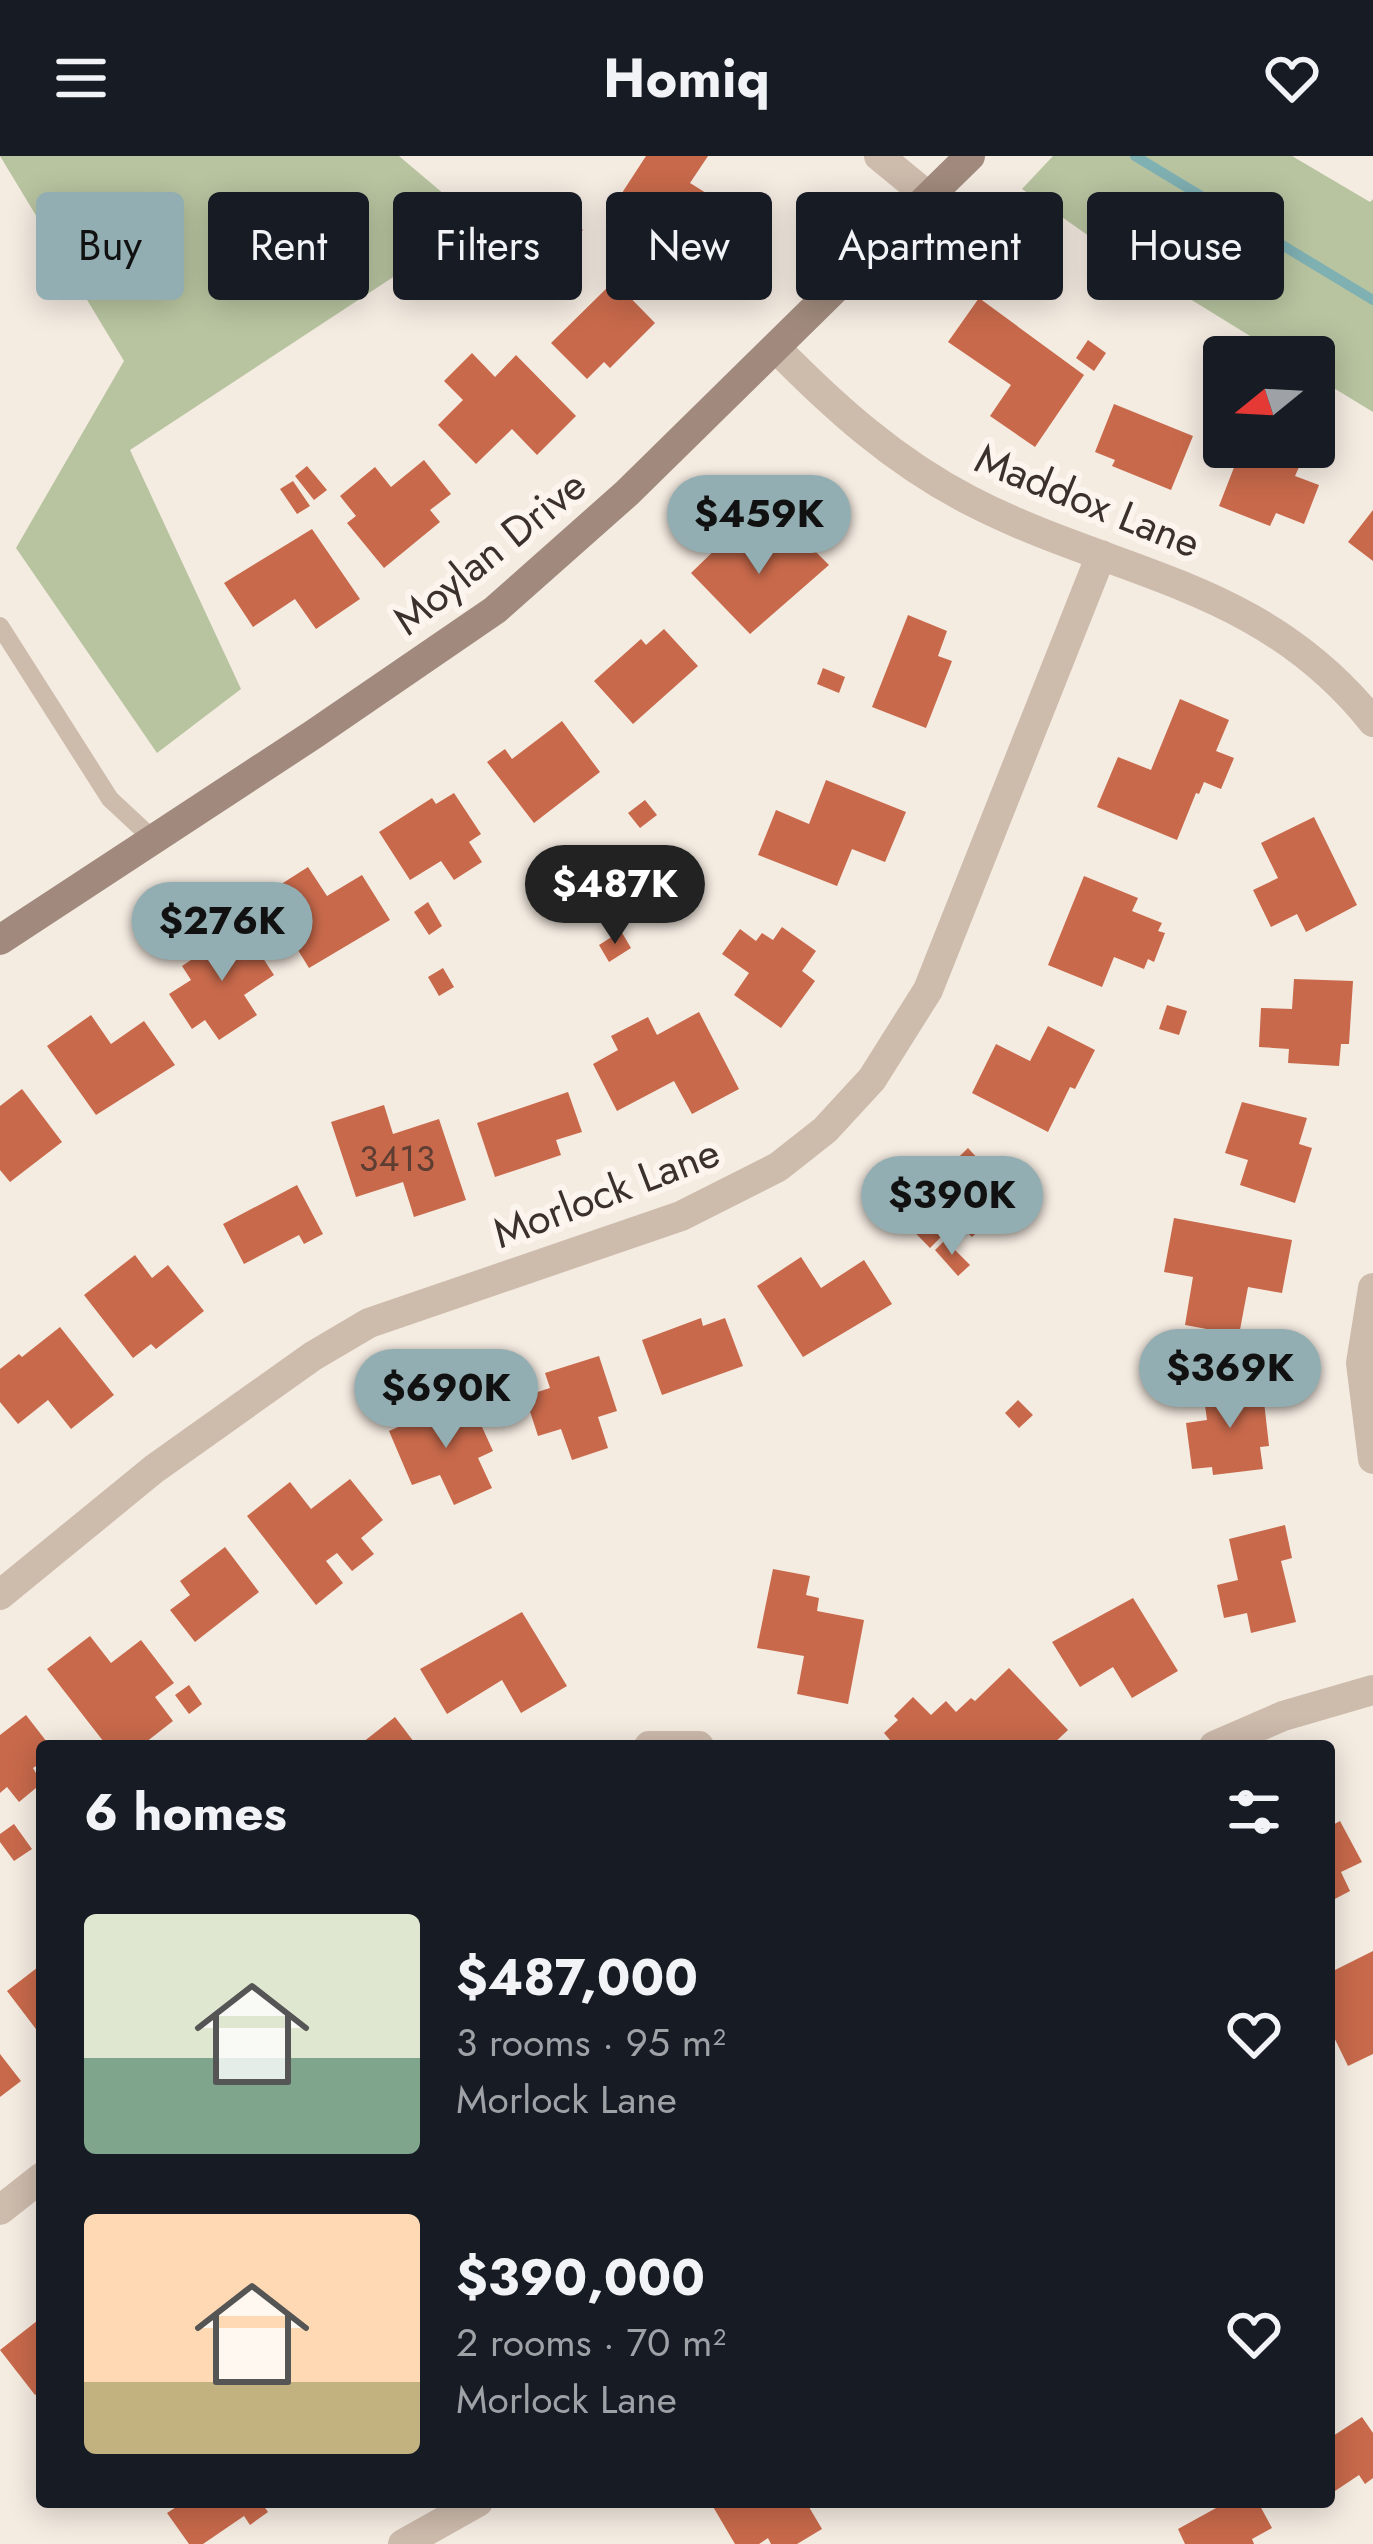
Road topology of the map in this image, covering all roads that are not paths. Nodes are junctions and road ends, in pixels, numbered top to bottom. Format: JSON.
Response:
{"nodes":[{"id":1,"x":879,"y":156,"type":"edge"},
{"id":2,"x":970,"y":156,"type":"edge"},
{"id":3,"x":922,"y":192,"type":"edge"},
{"id":4,"x":933,"y":192,"type":"edge"},
{"id":5,"x":825,"y":300,"type":"edge"},
{"id":6,"x":776,"y":349,"type":"junction"},
{"id":7,"x":1101,"y":555,"type":"junction"},
{"id":8,"x":0,"y":626,"type":"edge"},
{"id":9,"x":1373,"y":722,"type":"edge"},
{"id":10,"x":153,"y":839,"type":"junction"},
{"id":11,"x":0,"y":940,"type":"edge"},
{"id":12,"x":1373,"y":1288,"type":"edge"},
{"id":13,"x":1373,"y":1459,"type":"edge"},
{"id":14,"x":0,"y":1595,"type":"edge"},
{"id":15,"x":1373,"y":1690,"type":"edge"},
{"id":16,"x":1228,"y":1740,"type":"edge"},
{"id":17,"x":36,"y":2182,"type":"edge"},
{"id":18,"x":0,"y":2210,"type":"edge"},
{"id":19,"x":467,"y":2508,"type":"edge"},
{"id":20,"x":403,"y":2544,"type":"edge"}],
"edges":[{"from":1,"to":3,"type":"street"},
{"from":2,"to":4,"type":"street","name":"Moylan Drive"},
{"from":5,"to":6,"type":"street","name":"Moylan Drive"},
{"from":6,"to":7,"type":"street","name":"Maddox Lane"},
{"from":6,"to":10,"type":"street","name":"Moylan Drive"},
{"from":7,"to":9,"type":"street","name":"Maddox Lane"},
{"from":7,"to":14,"type":"street","name":"Morlock Lane"},
{"from":8,"to":10,"type":"lane"},
{"from":10,"to":11,"type":"street","name":"Moylan Drive"},
{"from":12,"to":13,"type":"street"},
{"from":15,"to":16,"type":"street"},
{"from":17,"to":18,"type":"street"},
{"from":19,"to":20,"type":"street"}]}
